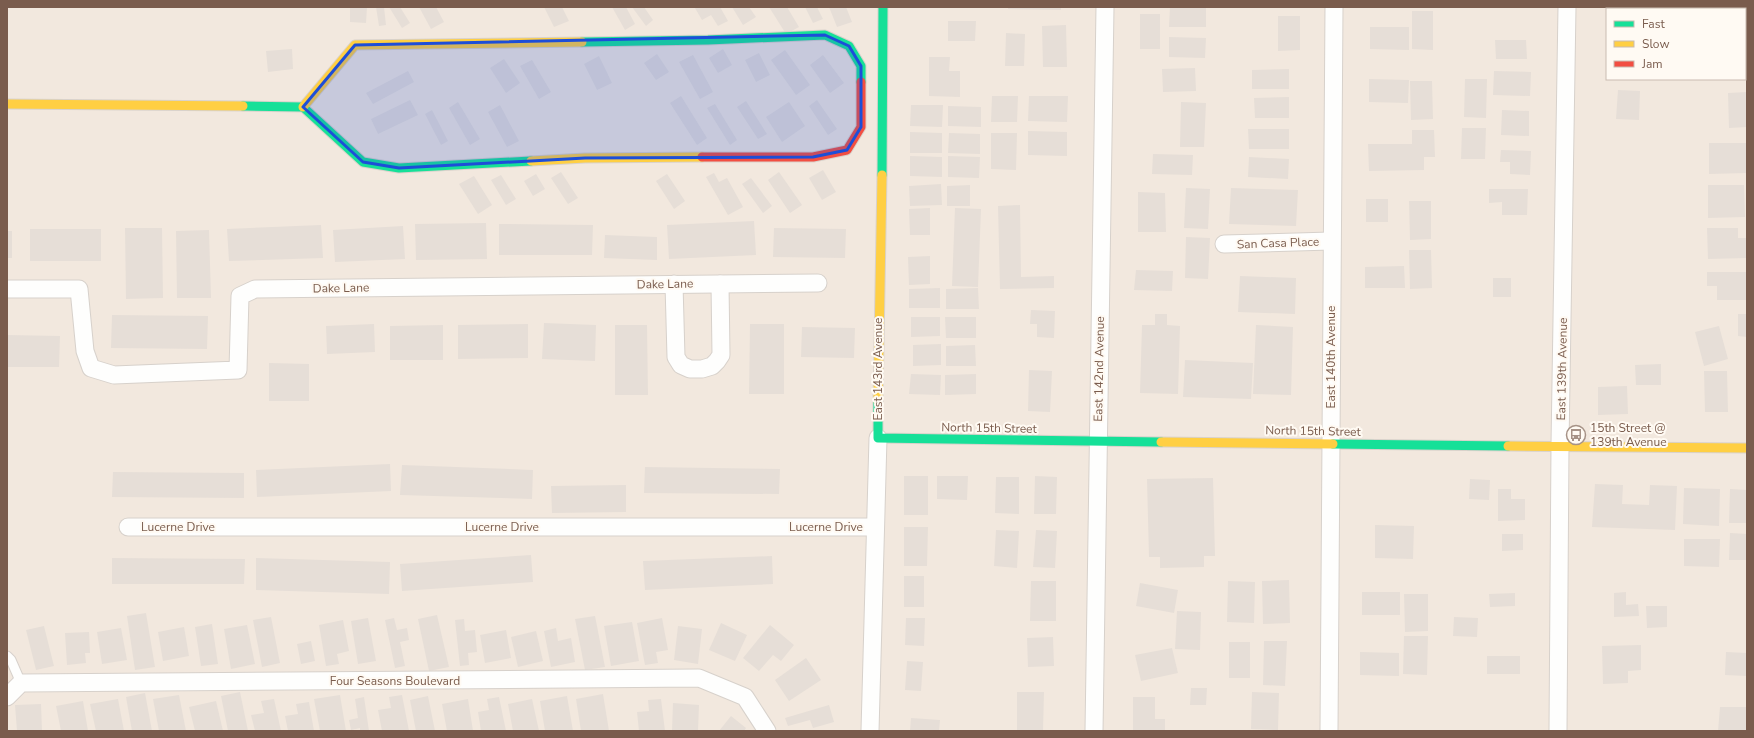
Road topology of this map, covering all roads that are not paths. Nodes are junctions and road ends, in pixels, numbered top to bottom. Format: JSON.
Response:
{"nodes":[{"id":1,"x":883,"y":7,"type":"edge"},
{"id":2,"x":1105,"y":7,"type":"edge"},
{"id":3,"x":1334,"y":7,"type":"edge"},
{"id":4,"x":1567,"y":7,"type":"edge"},
{"id":5,"x":7,"y":104,"type":"edge"},
{"id":6,"x":303,"y":107,"type":"junction"},
{"id":7,"x":1331,"y":241,"type":"junction"},
{"id":8,"x":1224,"y":244,"type":"dead end"},
{"id":9,"x":818,"y":282,"type":"dead end"},
{"id":10,"x":674,"y":284,"type":"junction"},
{"id":11,"x":720,"y":284,"type":"junction"},
{"id":12,"x":7,"y":289,"type":"edge"},
{"id":13,"x":878,"y":438,"type":"junction"},
{"id":14,"x":1098,"y":440,"type":"junction"},
{"id":15,"x":1331,"y":443,"type":"junction"},
{"id":16,"x":1560,"y":445,"type":"junction"},
{"id":17,"x":1747,"y":448,"type":"edge"},
{"id":18,"x":128,"y":527,"type":"dead end"},
{"id":19,"x":875,"y":527,"type":"junction"},
{"id":20,"x":7,"y":656,"type":"edge"},
{"id":21,"x":21,"y":683,"type":"junction"},
{"id":22,"x":7,"y":697,"type":"edge"},
{"id":23,"x":767,"y":731,"type":"edge"},
{"id":24,"x":870,"y":731,"type":"edge"},
{"id":25,"x":1094,"y":731,"type":"edge"},
{"id":26,"x":1329,"y":731,"type":"edge"},
{"id":27,"x":1558,"y":731,"type":"edge"}],
"edges":[{"from":1,"to":13,"type":"street","name":"East 143rd Avenue"},
{"from":2,"to":14,"type":"street","name":"East 142nd Avenue"},
{"from":3,"to":7,"type":"street","name":"East 140th Avenue"},
{"from":4,"to":16,"type":"street","name":"East 139th Avenue"},
{"from":5,"to":6,"type":"street"},
{"from":6,"to":6,"type":"street"},
{"from":7,"to":8,"type":"street","name":"San Casa Place"},
{"from":7,"to":15,"type":"street","name":"East 140th Avenue"},
{"from":9,"to":11,"type":"street","name":"Dake Lane"},
{"from":10,"to":11,"type":"street","name":"Dake Lane"},
{"from":10,"to":11,"type":"street"},
{"from":10,"to":12,"type":"street","name":"Dake Lane"},
{"from":13,"to":14,"type":"street","name":"North 15th Street"},
{"from":13,"to":19,"type":"street","name":"East 143rd Avenue"},
{"from":14,"to":15,"type":"street","name":"North 15th Street"},
{"from":14,"to":25,"type":"street","name":"East 142nd Avenue"},
{"from":15,"to":16,"type":"street","name":"North 15th Street"},
{"from":15,"to":26,"type":"street","name":"East 140th Avenue"},
{"from":16,"to":17,"type":"street","name":"North 15th Street"},
{"from":16,"to":27,"type":"street","name":"East 139th Avenue"},
{"from":18,"to":19,"type":"street","name":"Lucerne Drive"},
{"from":19,"to":24,"type":"street","name":"East 143rd Avenue"},
{"from":20,"to":21,"type":"lane"},
{"from":21,"to":22,"type":"street"},
{"from":21,"to":23,"type":"street","name":"Four Seasons Boulevard"}]}
